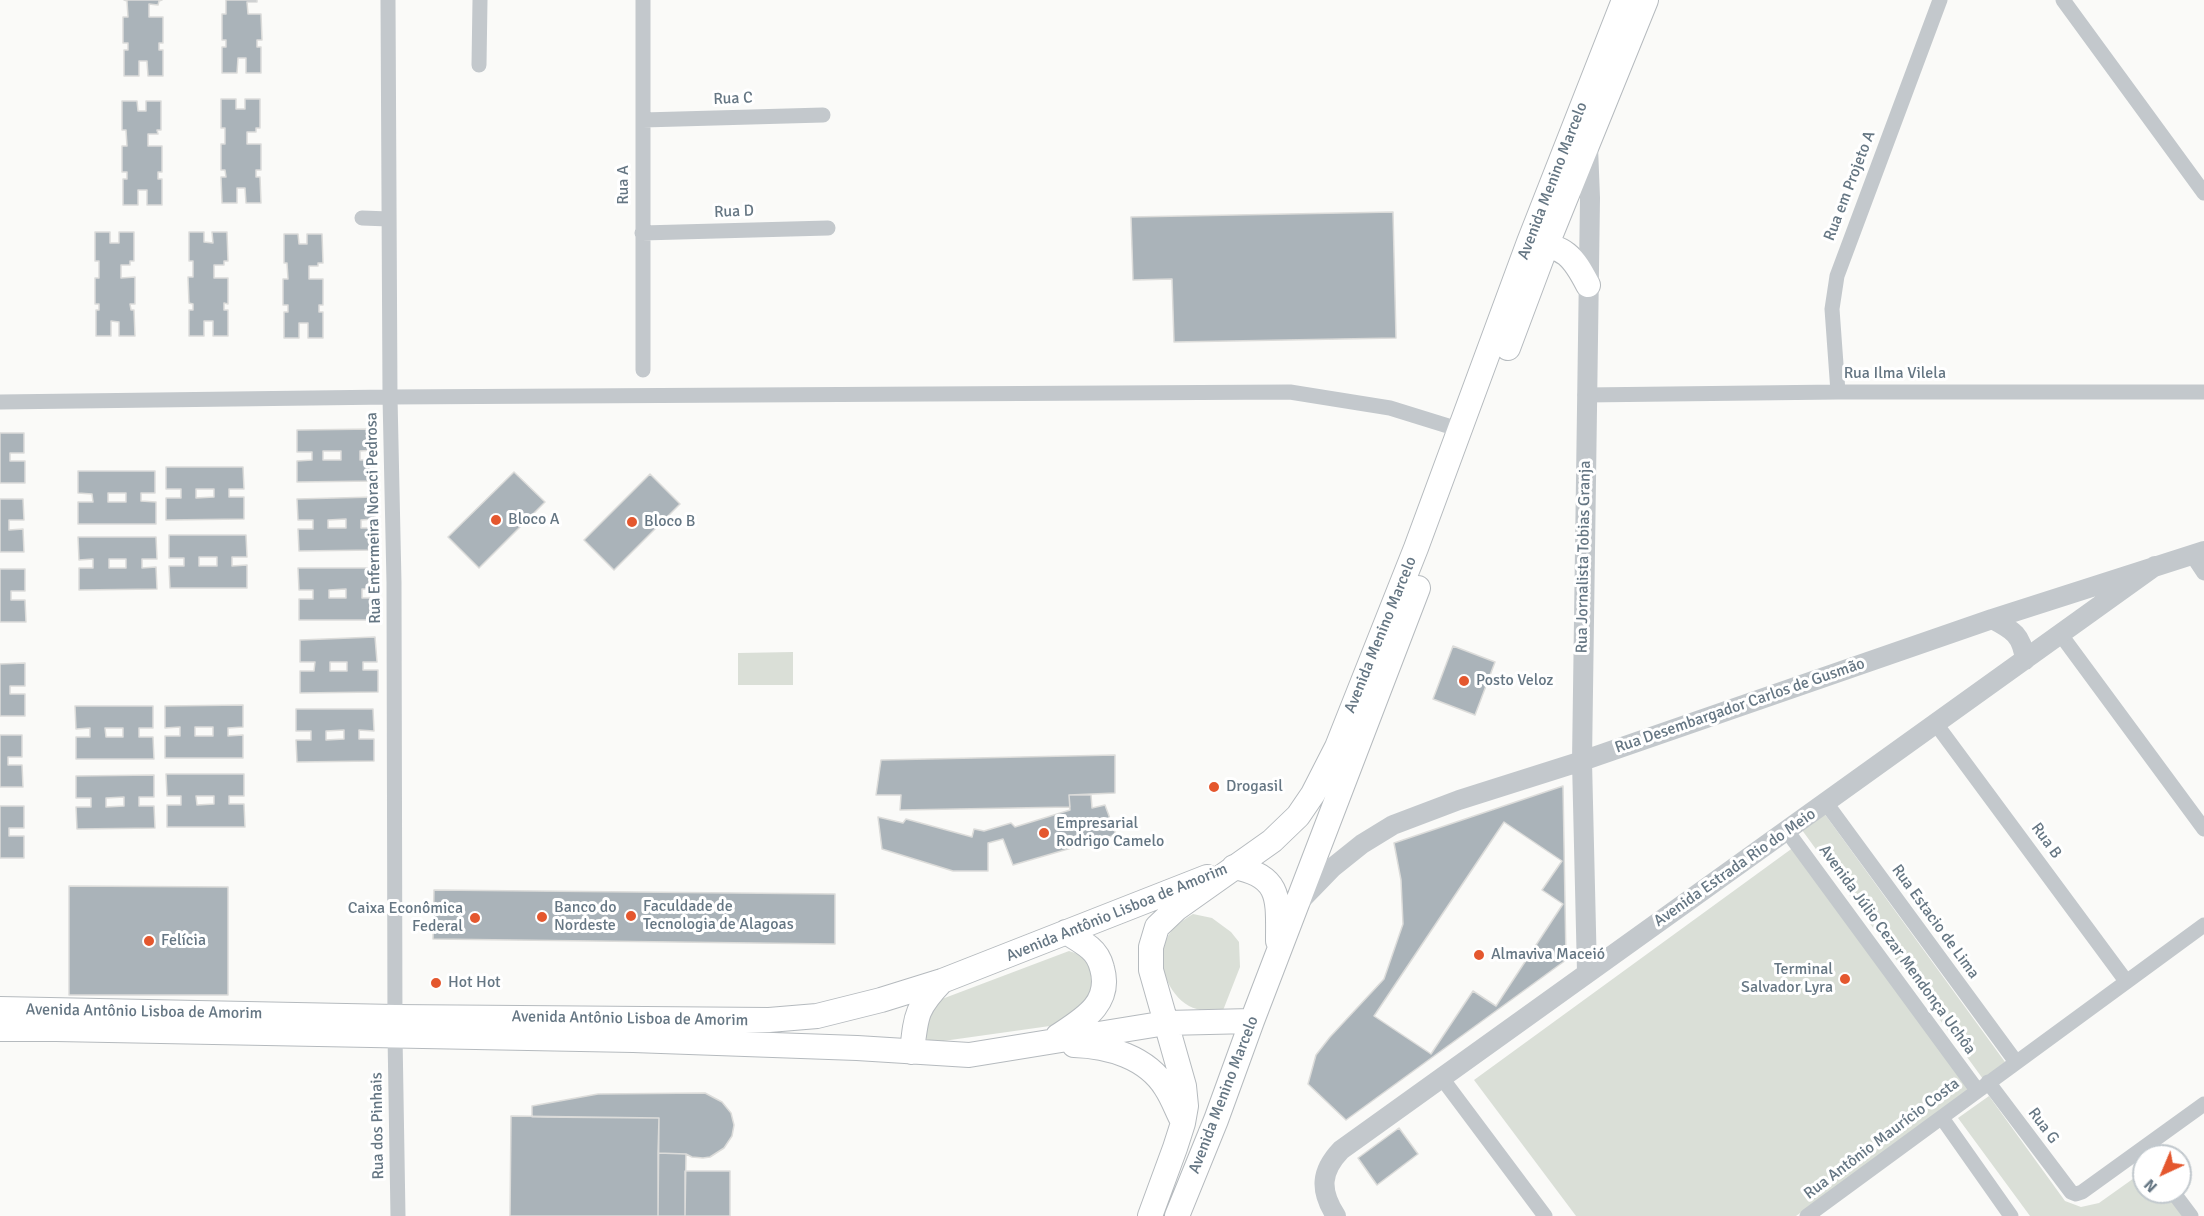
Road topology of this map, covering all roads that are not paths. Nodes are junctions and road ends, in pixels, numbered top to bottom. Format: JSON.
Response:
{"nodes":[{"id":1,"x":388,"y":0,"type":"edge"},
{"id":2,"x":480,"y":0,"type":"edge"},
{"id":3,"x":643,"y":0,"type":"edge"},
{"id":4,"x":1624,"y":0,"type":"edge"},
{"id":5,"x":1646,"y":0,"type":"edge"},
{"id":6,"x":1940,"y":0,"type":"edge"},
{"id":7,"x":2063,"y":0,"type":"edge"},
{"id":8,"x":479,"y":65,"type":"dead end"},
{"id":9,"x":823,"y":115,"type":"dead end"},
{"id":10,"x":643,"y":120,"type":"junction"},
{"id":11,"x":1587,"y":142,"type":"junction"},
{"id":12,"x":2204,"y":193,"type":"edge"},
{"id":13,"x":362,"y":218,"type":"dead end"},
{"id":14,"x":389,"y":219,"type":"junction"},
{"id":15,"x":828,"y":228,"type":"dead end"},
{"id":16,"x":642,"y":233,"type":"junction"},
{"id":17,"x":1538,"y":243,"type":"junction"},
{"id":18,"x":1588,"y":285,"type":"junction"},
{"id":19,"x":643,"y":369,"type":"dead end"},
{"id":20,"x":1838,"y":392,"type":"junction"},
{"id":21,"x":2204,"y":393,"type":"edge"},
{"id":22,"x":1585,"y":395,"type":"junction"},
{"id":23,"x":390,"y":397,"type":"junction"},
{"id":24,"x":0,"y":402,"type":"edge"},
{"id":25,"x":1461,"y":430,"type":"junction"},
{"id":26,"x":2198,"y":553,"type":"edge"},
{"id":27,"x":2155,"y":566,"type":"junction"},
{"id":28,"x":2204,"y":573,"type":"edge"},
{"id":29,"x":1992,"y":619,"type":"junction"},
{"id":30,"x":2061,"y":635,"type":"junction"},
{"id":31,"x":2025,"y":660,"type":"junction"},
{"id":32,"x":1936,"y":724,"type":"junction"},
{"id":33,"x":1582,"y":761,"type":"junction"},
{"id":34,"x":1826,"y":803,"type":"junction"},
{"id":35,"x":2204,"y":830,"type":"edge"},
{"id":36,"x":1787,"y":831,"type":"junction"},
{"id":37,"x":1234,"y":867,"type":"junction"},
{"id":38,"x":1298,"y":903,"type":"junction"},
{"id":39,"x":2204,"y":925,"type":"edge"},
{"id":40,"x":1066,"y":932,"type":"junction"},
{"id":41,"x":1278,"y":952,"type":"junction"},
{"id":42,"x":1587,"y":972,"type":"junction"},
{"id":43,"x":942,"y":981,"type":"junction"},
{"id":44,"x":2126,"y":981,"type":"junction"},
{"id":45,"x":0,"y":1009,"type":"edge"},
{"id":46,"x":1252,"y":1021,"type":"junction"},
{"id":47,"x":1166,"y":1023,"type":"junction"},
{"id":48,"x":395,"y":1026,"type":"junction"},
{"id":49,"x":0,"y":1029,"type":"edge"},
{"id":50,"x":1042,"y":1042,"type":"junction"},
{"id":51,"x":912,"y":1052,"type":"junction"},
{"id":52,"x":2016,"y":1062,"type":"junction"},
{"id":53,"x":1441,"y":1077,"type":"junction"},
{"id":54,"x":1983,"y":1086,"type":"junction"},
{"id":55,"x":2204,"y":1104,"type":"edge"},
{"id":56,"x":1942,"y":1118,"type":"junction"},
{"id":57,"x":1183,"y":1123,"type":"junction"},
{"id":58,"x":2155,"y":1144,"type":"edge"},
{"id":59,"x":2132,"y":1161,"type":"edge"},
{"id":60,"x":398,"y":1216,"type":"edge"},
{"id":61,"x":1149,"y":1216,"type":"edge"},
{"id":62,"x":1177,"y":1216,"type":"edge"},
{"id":63,"x":1336,"y":1216,"type":"edge"},
{"id":64,"x":1545,"y":1216,"type":"edge"},
{"id":65,"x":1807,"y":1216,"type":"edge"},
{"id":66,"x":2011,"y":1216,"type":"edge"}],
"edges":[{"from":1,"to":14,"type":"street","name":"Rua Enfermeira Noraci Pedrosa"},
{"from":2,"to":8,"type":"street"},
{"from":3,"to":10,"type":"street","name":"Rua A"},
{"from":4,"to":17,"type":"main road","name":"Avenida Menino Marcelo"},
{"from":5,"to":11,"type":"main road","name":"Avenida Menino Marcelo"},
{"from":6,"to":20,"type":"street","name":"Rua em Projeto A"},
{"from":7,"to":12,"type":"street"},
{"from":9,"to":10,"type":"street","name":"Rua C"},
{"from":10,"to":16,"type":"street","name":"Rua A"},
{"from":11,"to":17,"type":"main road","name":"Avenida Menino Marcelo"},
{"from":11,"to":18,"type":"street","name":"Rua Jornalista Tobias Granja"},
{"from":13,"to":14,"type":"street"},
{"from":14,"to":23,"type":"street","name":"Rua Enfermeira Noraci Pedrosa"},
{"from":15,"to":16,"type":"street","name":"Rua D"},
{"from":16,"to":19,"type":"street","name":"Rua A"},
{"from":17,"to":18,"type":"main road"},
{"from":17,"to":25,"type":"main road","name":"Avenida Menino Marcelo"},
{"from":17,"to":38,"type":"main road","name":"Avenida Menino Marcelo"},
{"from":18,"to":22,"type":"street","name":"Rua Jornalista Tobias Granja"},
{"from":20,"to":21,"type":"street","name":"Rua Ilma Vilela"},
{"from":20,"to":22,"type":"street","name":"Rua Ilma Vilela"},
{"from":22,"to":33,"type":"street","name":"Rua Jornalista Tobias Granja"},
{"from":23,"to":24,"type":"street"},
{"from":23,"to":25,"type":"street"},
{"from":23,"to":48,"type":"street","name":"Rua Enfermeira Noraci Pedrosa"},
{"from":25,"to":37,"type":"main road","name":"Avenida Menino Marcelo"},
{"from":26,"to":27,"type":"street","name":"Rua Desembargador Carlos de Gusmão"},
{"from":26,"to":28,"type":"street"},
{"from":27,"to":29,"type":"street","name":"Rua Desembargador Carlos de Gusmão"},
{"from":27,"to":30,"type":"street","name":"Avenida Estrada Rio do Meio"},
{"from":29,"to":31,"type":"street"},
{"from":29,"to":33,"type":"street","name":"Rua Desembargador Carlos de Gusmão"},
{"from":30,"to":31,"type":"street","name":"Avenida Estrada Rio do Meio"},
{"from":30,"to":35,"type":"street"},
{"from":31,"to":32,"type":"street","name":"Avenida Estrada Rio do Meio"},
{"from":32,"to":34,"type":"street","name":"Avenida Estrada Rio do Meio"},
{"from":32,"to":44,"type":"street","name":"Rua B"},
{"from":33,"to":38,"type":"street","name":"Rua Desembargador Carlos de Gusmão"},
{"from":33,"to":42,"type":"street","name":"Rua Jornalista Tobias Granja"},
{"from":34,"to":36,"type":"street","name":"Avenida Estrada Rio do Meio"},
{"from":34,"to":52,"type":"street","name":"Rua Estacio de Lima"},
{"from":36,"to":42,"type":"street","name":"Avenida Estrada Rio do Meio"},
{"from":36,"to":54,"type":"street","name":"Avenida Júlio Cezar Mendonça Uchôa"},
{"from":37,"to":40,"type":"main road","name":"Avenida Antônio Lisboa de Amorim"},
{"from":37,"to":41,"type":"main road"},
{"from":37,"to":47,"type":"main road","name":"Avenida Menino Marcelo"},
{"from":38,"to":41,"type":"main road","name":"Avenida Menino Marcelo"},
{"from":39,"to":44,"type":"street","name":"Rua Antônio Maurício Costa"},
{"from":40,"to":43,"type":"main road","name":"Avenida Antônio Lisboa de Amorim"},
{"from":40,"to":50,"type":"main road"},
{"from":41,"to":46,"type":"main road","name":"Avenida Menino Marcelo"},
{"from":42,"to":53,"type":"street","name":"Avenida Estrada Rio do Meio"},
{"from":43,"to":48,"type":"main road","name":"Avenida Antônio Lisboa de Amorim"},
{"from":43,"to":51,"type":"main road"},
{"from":44,"to":52,"type":"street","name":"Rua Antônio Maurício Costa"},
{"from":45,"to":48,"type":"main road","name":"Avenida Antônio Lisboa de Amorim"},
{"from":46,"to":47,"type":"main road","name":"Avenida Antônio Lisboa de Amorim"},
{"from":46,"to":62,"type":"main road","name":"Avenida Menino Marcelo"},
{"from":47,"to":50,"type":"main road","name":"Avenida Antônio Lisboa de Amorim"},
{"from":47,"to":57,"type":"main road","name":"Avenida Menino Marcelo"},
{"from":48,"to":49,"type":"main road","name":"Avenida Antônio Lisboa de Amorim"},
{"from":48,"to":51,"type":"main road","name":"Avenida Antônio Lisboa de Amorim"},
{"from":48,"to":60,"type":"street","name":"Rua dos Pinhais"},
{"from":50,"to":51,"type":"main road","name":"Avenida Antônio Lisboa de Amorim"},
{"from":50,"to":57,"type":"main road"},
{"from":52,"to":54,"type":"street","name":"Rua Antônio Maurício Costa"},
{"from":53,"to":63,"type":"street","name":"Avenida Estrada Rio do Meio"},
{"from":53,"to":64,"type":"street"},
{"from":54,"to":56,"type":"street","name":"Rua Antônio Maurício Costa"},
{"from":54,"to":59,"type":"street","name":"Rua G"},
{"from":55,"to":58,"type":"street"},
{"from":56,"to":65,"type":"street","name":"Rua Antônio Maurício Costa"},
{"from":56,"to":66,"type":"street"},
{"from":57,"to":61,"type":"main road","name":"Avenida Menino Marcelo"}]}
